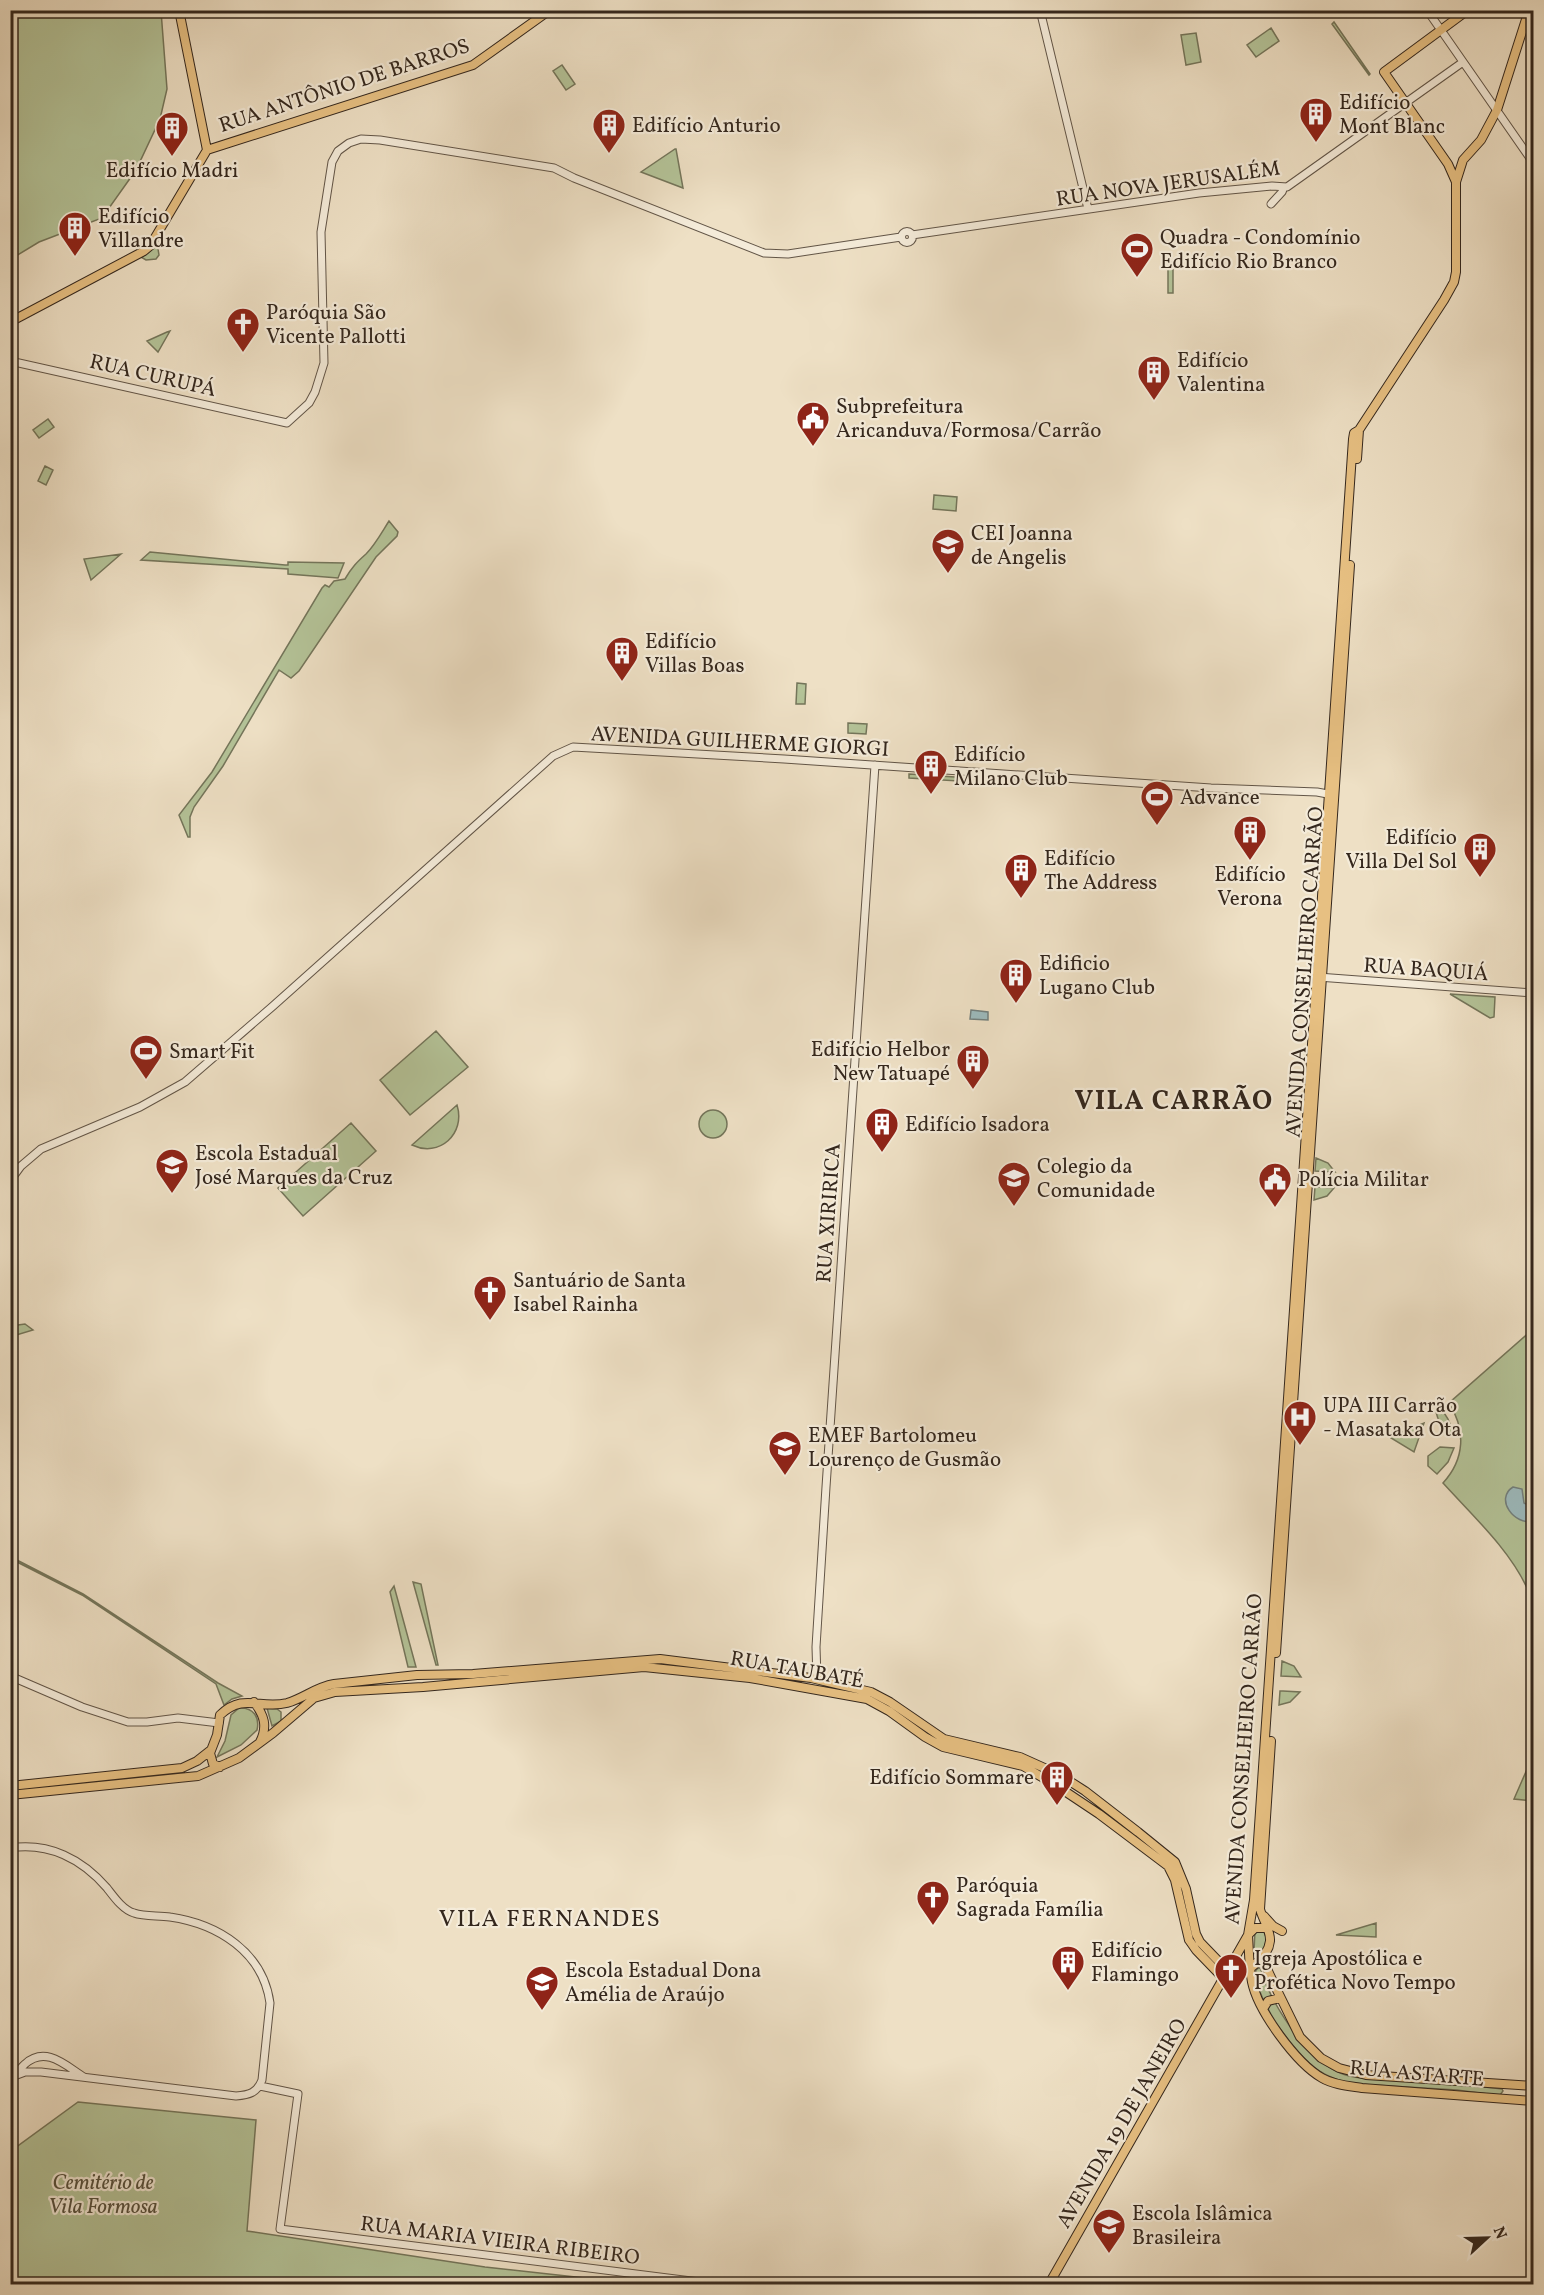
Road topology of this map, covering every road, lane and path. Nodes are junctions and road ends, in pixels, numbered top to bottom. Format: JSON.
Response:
{"nodes":[{"id":1,"x":179,"y":10,"type":"edge"},
{"id":2,"x":550,"y":10,"type":"edge"},
{"id":3,"x":1040,"y":10,"type":"edge"},
{"id":4,"x":1427,"y":10,"type":"edge"},
{"id":5,"x":1468,"y":10,"type":"edge"},
{"id":6,"x":1529,"y":10,"type":"edge"},
{"id":7,"x":1440,"y":30,"type":"junction"},
{"id":8,"x":1463,"y":62,"type":"junction"},
{"id":9,"x":1405,"y":102,"type":"junction"},
{"id":10,"x":1497,"y":110,"type":"junction"},
{"id":11,"x":207,"y":150,"type":"junction"},
{"id":12,"x":1462,"y":160,"type":"junction"},
{"id":13,"x":1448,"y":164,"type":"junction"},
{"id":14,"x":1533,"y":164,"type":"edge"},
{"id":15,"x":1456,"y":182,"type":"junction"},
{"id":16,"x":1284,"y":187,"type":"junction"},
{"id":17,"x":1271,"y":204,"type":"dead end"},
{"id":18,"x":1088,"y":209,"type":"junction"},
{"id":19,"x":10,"y":322,"type":"edge"},
{"id":20,"x":10,"y":361,"type":"edge"},
{"id":21,"x":287,"y":423,"type":"joint"},
{"id":22,"x":875,"y":765,"type":"junction"},
{"id":23,"x":1331,"y":795,"type":"junction"},
{"id":24,"x":1319,"y":977,"type":"junction"},
{"id":25,"x":1533,"y":993,"type":"edge"},
{"id":26,"x":10,"y":1181,"type":"edge"},
{"id":27,"x":10,"y":1676,"type":"edge"},
{"id":28,"x":771,"y":1678,"type":"junction"},
{"id":29,"x":814,"y":1678,"type":"junction"},
{"id":30,"x":816,"y":1691,"type":"junction"},
{"id":31,"x":253,"y":1702,"type":"junction"},
{"id":32,"x":285,"y":1703,"type":"junction"},
{"id":33,"x":300,"y":1711,"type":"junction"},
{"id":34,"x":219,"y":1723,"type":"junction"},
{"id":35,"x":260,"y":1743,"type":"junction"},
{"id":36,"x":211,"y":1749,"type":"junction"},
{"id":37,"x":1031,"y":1766,"type":"junction"},
{"id":38,"x":220,"y":1767,"type":"junction"},
{"id":39,"x":10,"y":1786,"type":"edge"},
{"id":40,"x":1077,"y":1786,"type":"junction"},
{"id":41,"x":10,"y":1795,"type":"edge"},
{"id":42,"x":1075,"y":1797,"type":"junction"},
{"id":43,"x":10,"y":1848,"type":"edge"},
{"id":44,"x":1260,"y":1909,"type":"junction"},
{"id":45,"x":1266,"y":1928,"type":"junction"},
{"id":46,"x":1282,"y":1930,"type":"dead end"},
{"id":47,"x":1248,"y":1935,"type":"junction"},
{"id":48,"x":1265,"y":1955,"type":"junction"},
{"id":49,"x":1250,"y":1967,"type":"junction"},
{"id":50,"x":1226,"y":1975,"type":"junction"},
{"id":51,"x":1280,"y":1998,"type":"junction"},
{"id":52,"x":1285,"y":2008,"type":"junction"},
{"id":53,"x":1265,"y":2012,"type":"junction"},
{"id":54,"x":33,"y":2059,"type":"junction"},
{"id":55,"x":62,"y":2061,"type":"junction"},
{"id":56,"x":41,"y":2073,"type":"junction"},
{"id":57,"x":51,"y":2074,"type":"junction"},
{"id":58,"x":17,"y":2075,"type":"junction"},
{"id":59,"x":86,"y":2078,"type":"junction"},
{"id":60,"x":10,"y":2083,"type":"edge"},
{"id":61,"x":260,"y":2086,"type":"junction"},
{"id":62,"x":1533,"y":2086,"type":"edge"},
{"id":63,"x":1533,"y":2101,"type":"edge"},
{"id":64,"x":715,"y":2284,"type":"edge"},
{"id":65,"x":1048,"y":2284,"type":"edge"}],
"edges":[{"from":1,"to":11,"type":"main road"},
{"from":2,"to":11,"type":"main road","name":"RUA ANTÔNIO DE BARROS"},
{"from":3,"to":18,"type":"street"},
{"from":4,"to":7,"type":"street"},
{"from":5,"to":7,"type":"main road"},
{"from":6,"to":10,"type":"main road","name":"AVENIDA CONSELHEIRO CARRÃO"},
{"from":7,"to":8,"type":"street"},
{"from":7,"to":9,"type":"main road"},
{"from":8,"to":9,"type":"street","name":"RUA NOVA JERUSALÉM"},
{"from":8,"to":10,"type":"street"},
{"from":9,"to":13,"type":"main road"},
{"from":9,"to":16,"type":"street","name":"RUA NOVA JERUSALÉM"},
{"from":10,"to":12,"type":"main road","name":"AVENIDA CONSELHEIRO CARRÃO"},
{"from":10,"to":14,"type":"street"},
{"from":11,"to":19,"type":"main road"},
{"from":12,"to":13,"type":"main road"},
{"from":12,"to":15,"type":"main road","name":"AVENIDA CONSELHEIRO CARRÃO"},
{"from":13,"to":15,"type":"main road"},
{"from":15,"to":23,"type":"main road","name":"AVENIDA CONSELHEIRO CARRÃO"},
{"from":16,"to":17,"type":"street"},
{"from":16,"to":18,"type":"street","name":"RUA NOVA JERUSALÉM"},
{"from":18,"to":21,"type":"street","name":"RUA NOVA JERUSALÉM"},
{"from":20,"to":21,"type":"street","name":"RUA CURUPÁ"},
{"from":22,"to":23,"type":"street","name":"AVENIDA GUILHERME GIORGI"},
{"from":22,"to":26,"type":"street","name":"AVENIDA GUILHERME GIORGI"},
{"from":22,"to":29,"type":"street","name":"RUA XIRIRICA"},
{"from":23,"to":24,"type":"main road","name":"AVENIDA CONSELHEIRO CARRÃO"},
{"from":24,"to":25,"type":"street","name":"RUA BAQUIÁ"},
{"from":24,"to":44,"type":"main road","name":"AVENIDA CONSELHEIRO CARRÃO"},
{"from":24,"to":47,"type":"main road","name":"AVENIDA CONSELHEIRO CARRÃO"},
{"from":27,"to":34,"type":"street"},
{"from":28,"to":29,"type":"main road","name":"RUA TAUBATÉ"},
{"from":28,"to":30,"type":"main road","name":"RUA TAUBATÉ"},
{"from":28,"to":32,"type":"main road","name":"RUA TAUBATÉ"},
{"from":28,"to":33,"type":"main road","name":"RUA TAUBATÉ"},
{"from":29,"to":30,"type":"main road"},
{"from":29,"to":37,"type":"main road","name":"RUA TAUBATÉ"},
{"from":30,"to":37,"type":"main road","name":"RUA TAUBATÉ"},
{"from":31,"to":32,"type":"main road","name":"RUA TAUBATÉ"},
{"from":31,"to":34,"type":"main road"},
{"from":31,"to":35,"type":"main road"},
{"from":32,"to":33,"type":"main road"},
{"from":33,"to":35,"type":"main road","name":"RUA TAUBATÉ"},
{"from":34,"to":36,"type":"main road"},
{"from":35,"to":38,"type":"main road","name":"RUA TAUBATÉ"},
{"from":36,"to":38,"type":"main road"},
{"from":36,"to":39,"type":"main road"},
{"from":37,"to":40,"type":"main road","name":"RUA TAUBATÉ"},
{"from":37,"to":42,"type":"main road","name":"RUA TAUBATÉ"},
{"from":38,"to":41,"type":"main road","name":"RUA TAUBATÉ"},
{"from":40,"to":42,"type":"main road"},
{"from":40,"to":50,"type":"main road","name":"RUA TAUBATÉ"},
{"from":42,"to":50,"type":"main road","name":"RUA TAUBATÉ"},
{"from":43,"to":61,"type":"street"},
{"from":44,"to":45,"type":"main road","name":"AVENIDA CONSELHEIRO CARRÃO"},
{"from":44,"to":46,"type":"main road"},
{"from":45,"to":47,"type":"main road"},
{"from":45,"to":48,"type":"main road","name":"AVENIDA CONSELHEIRO CARRÃO"},
{"from":47,"to":49,"type":"main road","name":"RUA ASTARTE"},
{"from":47,"to":50,"type":"main road","name":"AVENIDA CONSELHEIRO CARRÃO"},
{"from":48,"to":49,"type":"main road"},
{"from":48,"to":51,"type":"main road","name":"RUA ASTARTE"},
{"from":49,"to":50,"type":"main road"},
{"from":49,"to":53,"type":"main road","name":"RUA ASTARTE"},
{"from":50,"to":65,"type":"main road","name":"AVENIDA 19 DE JANEIRO"},
{"from":51,"to":52,"type":"main road","name":"RUA ASTARTE"},
{"from":51,"to":53,"type":"main road"},
{"from":52,"to":53,"type":"main road"},
{"from":52,"to":62,"type":"main road","name":"RUA ASTARTE"},
{"from":53,"to":63,"type":"main road","name":"RUA ASTARTE"},
{"from":54,"to":55,"type":"street"},
{"from":54,"to":56,"type":"street"},
{"from":54,"to":58,"type":"street"},
{"from":55,"to":57,"type":"street"},
{"from":55,"to":59,"type":"street"},
{"from":56,"to":57,"type":"street"},
{"from":56,"to":58,"type":"street"},
{"from":57,"to":59,"type":"street"},
{"from":58,"to":60,"type":"street"},
{"from":59,"to":61,"type":"street"},
{"from":61,"to":64,"type":"street","name":"RUA MARIA VIEIRA RIBEIRO"}]}
